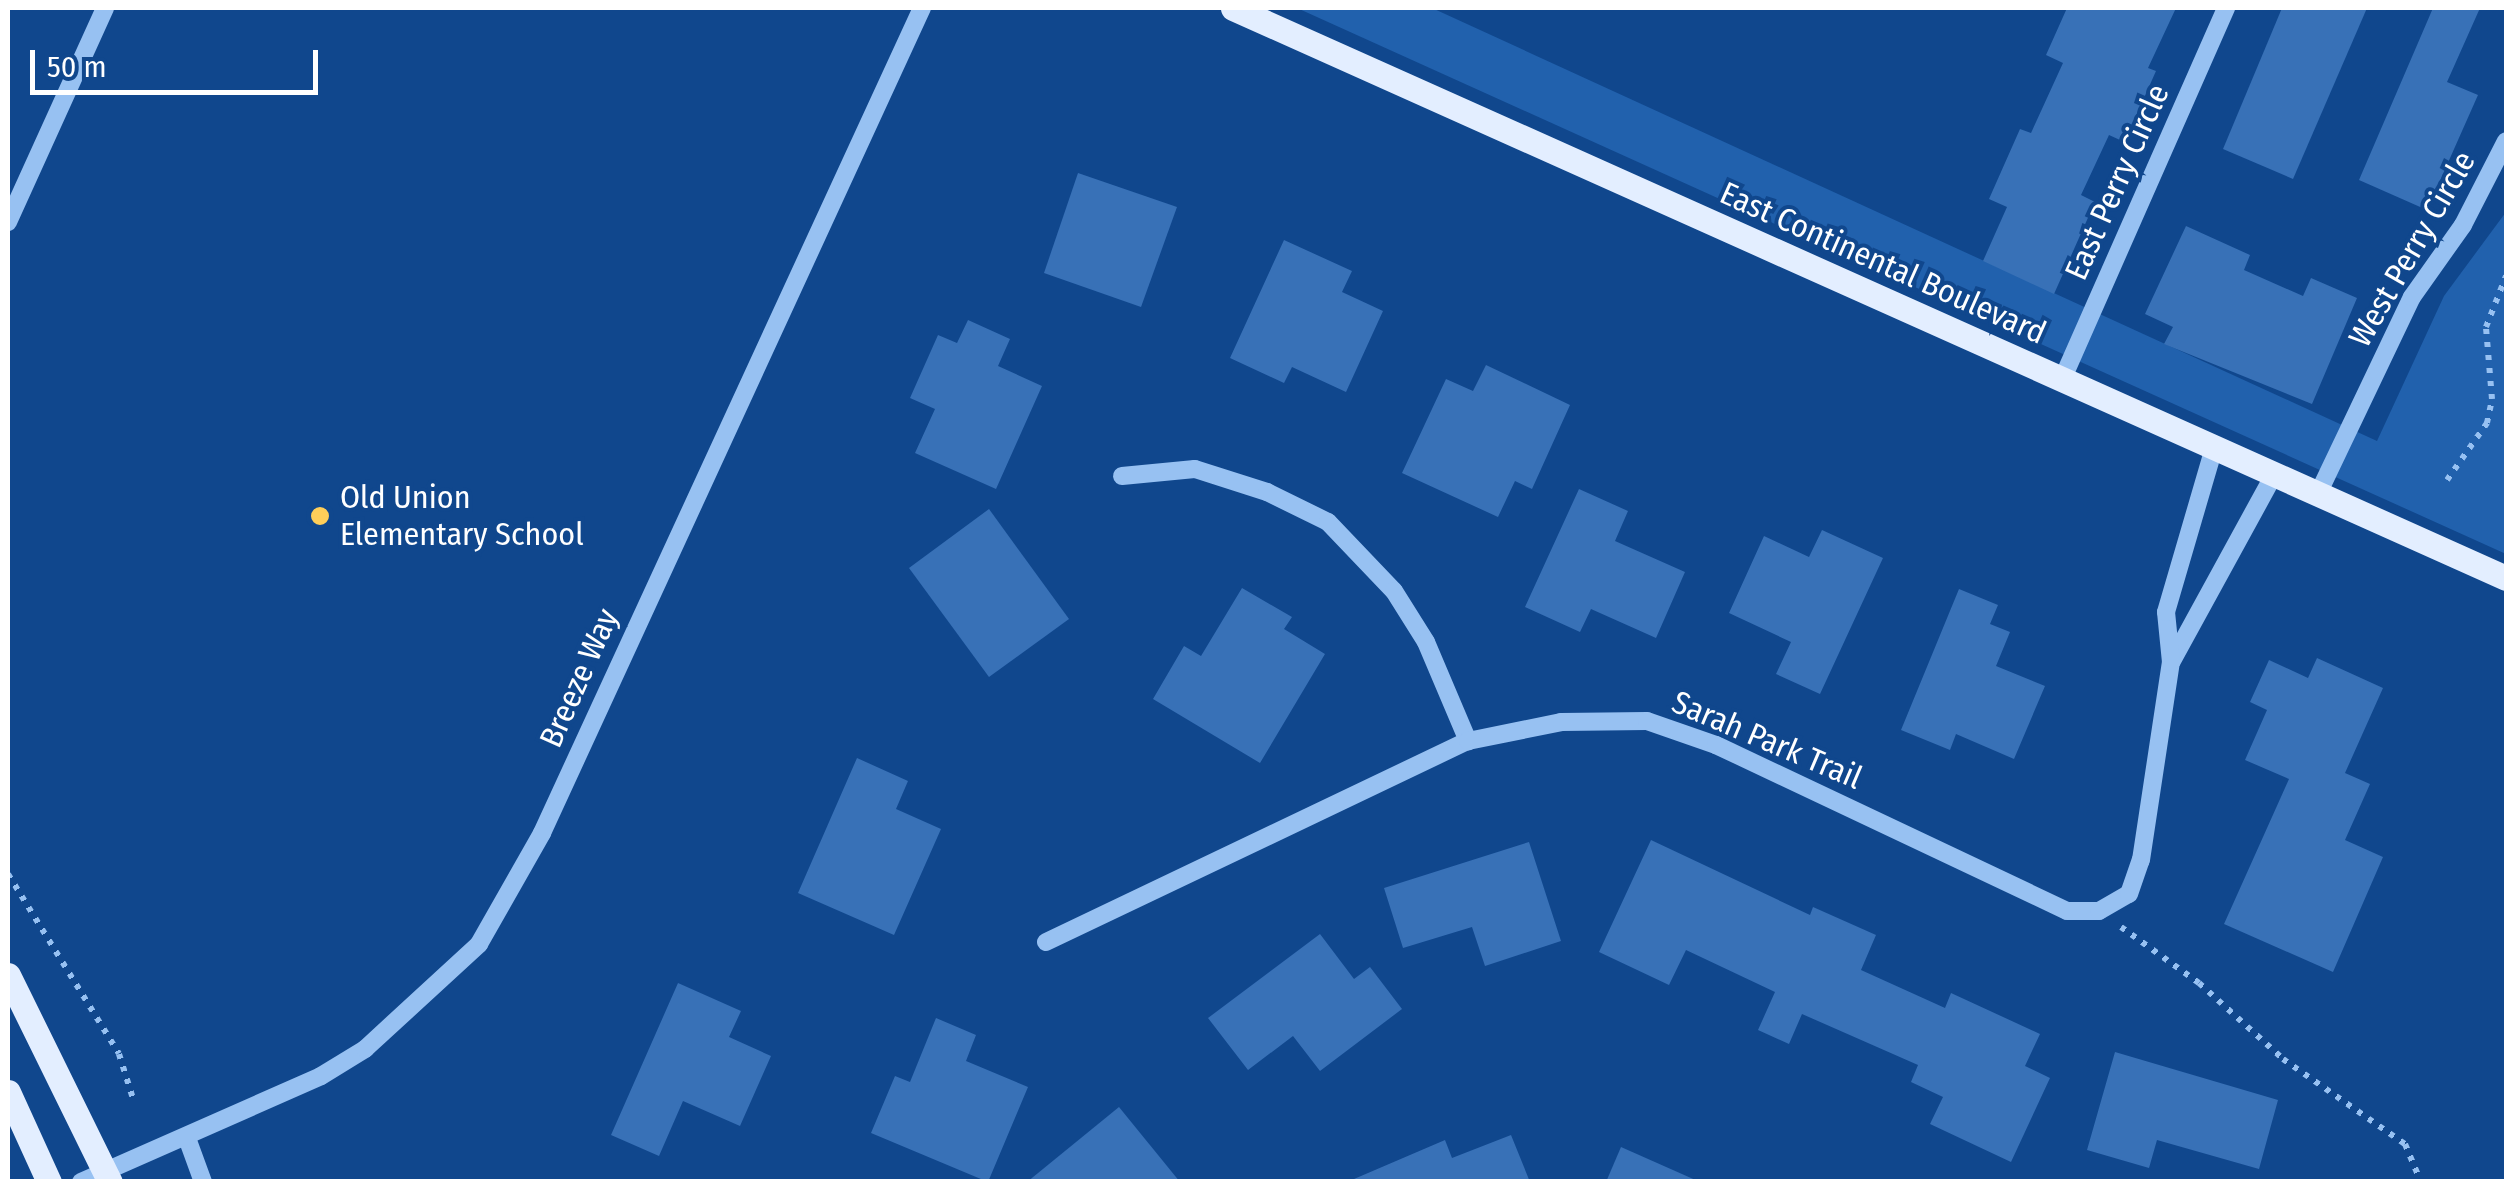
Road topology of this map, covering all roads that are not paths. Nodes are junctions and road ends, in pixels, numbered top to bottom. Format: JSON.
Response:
{"nodes":[{"id":1,"x":105,"y":8,"type":"edge"},
{"id":2,"x":922,"y":8,"type":"edge"},
{"id":3,"x":1233,"y":8,"type":"edge"},
{"id":4,"x":2226,"y":8,"type":"edge"},
{"id":5,"x":2506,"y":141,"type":"edge"},
{"id":6,"x":8,"y":222,"type":"edge"},
{"id":7,"x":2062,"y":380,"type":"junction"},
{"id":8,"x":2214,"y":448,"type":"junction"},
{"id":9,"x":2274,"y":475,"type":"junction"},
{"id":10,"x":1122,"y":476,"type":"dead end"},
{"id":11,"x":2318,"y":494,"type":"junction"},
{"id":12,"x":2506,"y":578,"type":"edge"},
{"id":13,"x":2171,"y":662,"type":"junction"},
{"id":14,"x":1468,"y":741,"type":"junction"},
{"id":15,"x":1046,"y":942,"type":"dead end"},
{"id":16,"x":8,"y":976,"type":"edge"},
{"id":17,"x":8,"y":1092,"type":"edge"},
{"id":18,"x":187,"y":1138,"type":"junction"},
{"id":19,"x":109,"y":1177,"type":"edge"},
{"id":20,"x":49,"y":1182,"type":"edge"},
{"id":21,"x":81,"y":1182,"type":"edge"},
{"id":22,"x":203,"y":1182,"type":"edge"}],
"edges":[{"from":1,"to":6,"type":"street"},
{"from":2,"to":18,"type":"street","name":"Breeze Way"},
{"from":3,"to":7,"type":"main road","name":"East Continental Boulevard"},
{"from":4,"to":7,"type":"street","name":"East Perry Circle"},
{"from":5,"to":11,"type":"street","name":"West Perry Circle"},
{"from":7,"to":8,"type":"main road","name":"East Continental Boulevard"},
{"from":8,"to":9,"type":"main road","name":"East Continental Boulevard"},
{"from":8,"to":13,"type":"street"},
{"from":9,"to":11,"type":"main road","name":"East Continental Boulevard"},
{"from":9,"to":13,"type":"street"},
{"from":10,"to":14,"type":"street"},
{"from":11,"to":12,"type":"main road","name":"East Continental Boulevard"},
{"from":13,"to":14,"type":"street","name":"Sarah Park Trail"},
{"from":14,"to":15,"type":"street","name":"Sarah Park Trail"},
{"from":16,"to":19,"type":"main road"},
{"from":17,"to":20,"type":"main road"},
{"from":18,"to":19,"type":"street","name":"Breeze Way"},
{"from":18,"to":22,"type":"street"},
{"from":19,"to":21,"type":"street","name":"Breeze Way"}]}
